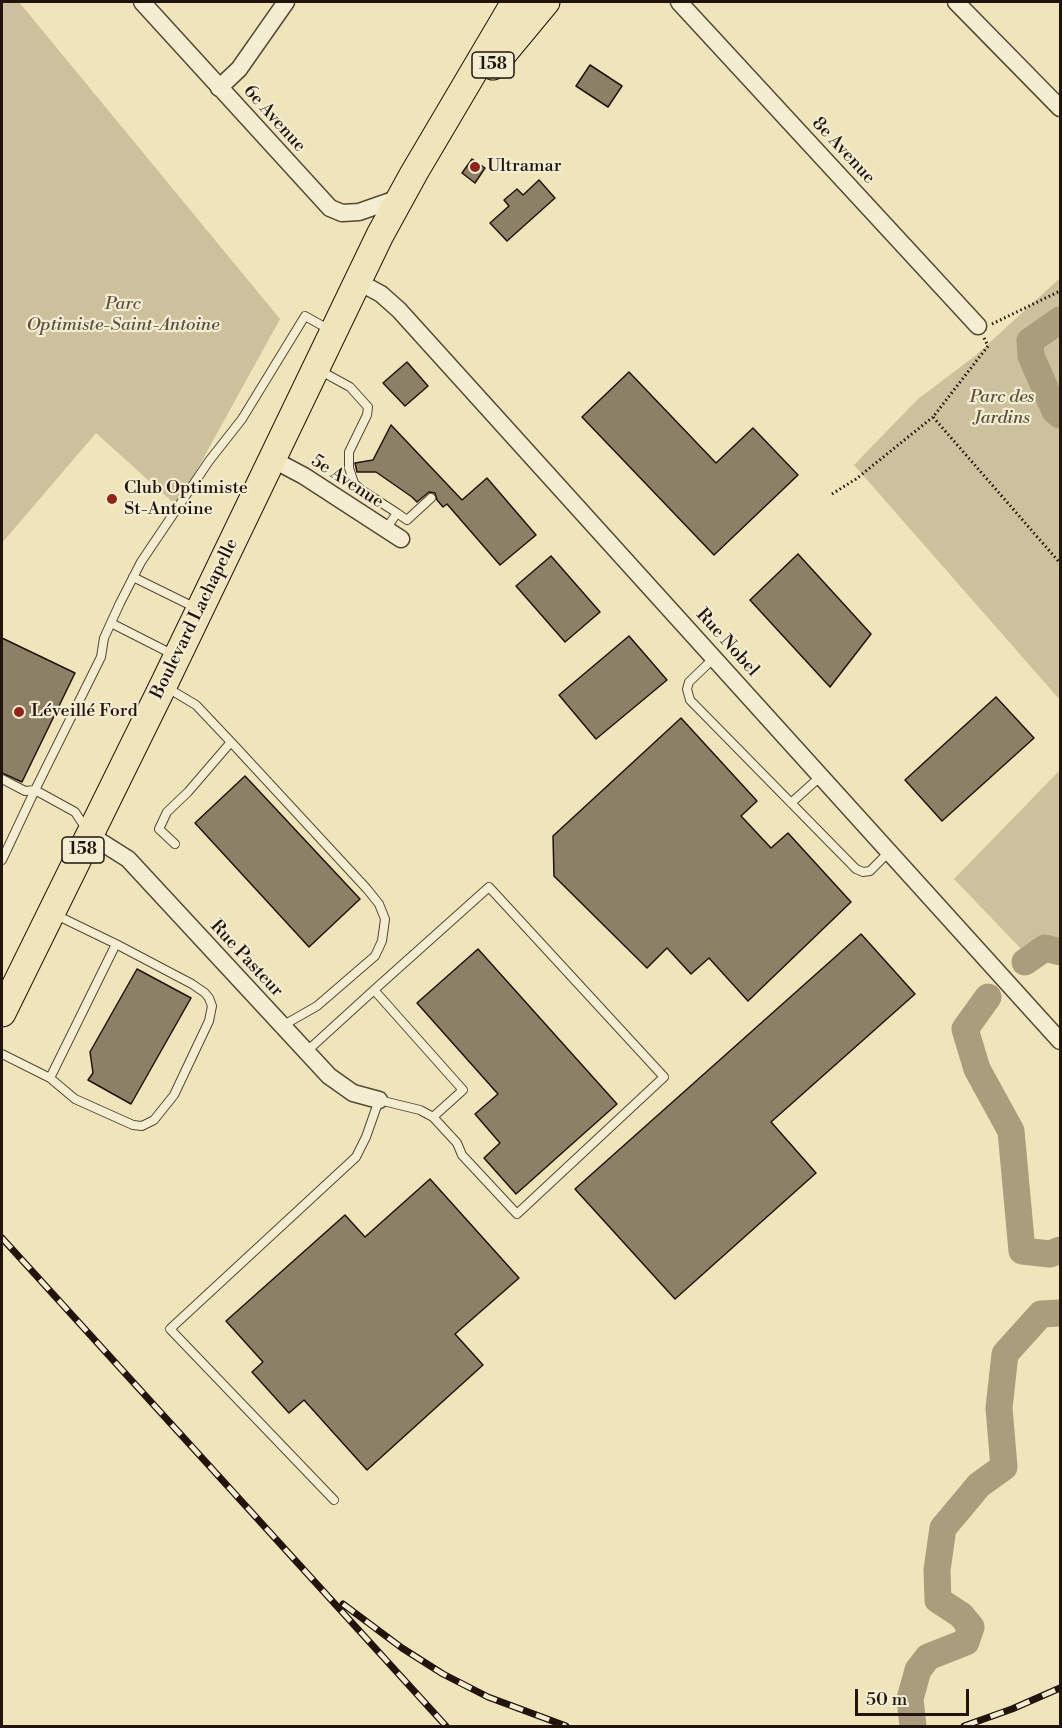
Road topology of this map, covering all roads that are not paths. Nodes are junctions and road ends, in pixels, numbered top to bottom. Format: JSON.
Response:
{"nodes":[{"id":1,"x":142,"y":2,"type":"edge"},
{"id":2,"x":286,"y":2,"type":"edge"},
{"id":3,"x":515,"y":2,"type":"edge"},
{"id":4,"x":546,"y":2,"type":"edge"},
{"id":5,"x":679,"y":2,"type":"edge"},
{"id":6,"x":956,"y":2,"type":"edge"},
{"id":7,"x":219,"y":88,"type":"junction"},
{"id":8,"x":1060,"y":108,"type":"edge"},
{"id":9,"x":440,"y":129,"type":"junction"},
{"id":10,"x":399,"y":198,"type":"junction"},
{"id":11,"x":357,"y":281,"type":"junction"},
{"id":12,"x":978,"y":326,"type":"road end"},
{"id":13,"x":333,"y":331,"type":"junction"},
{"id":14,"x":315,"y":368,"type":"junction"},
{"id":15,"x":272,"y":459,"type":"junction"},
{"id":16,"x":431,"y":498,"type":"dead end"},
{"id":17,"x":397,"y":513,"type":"junction"},
{"id":18,"x":386,"y":529,"type":"junction"},
{"id":19,"x":401,"y":539,"type":"dead end"},
{"id":20,"x":133,"y":577,"type":"junction"},
{"id":21,"x":200,"y":610,"type":"junction"},
{"id":22,"x":111,"y":623,"type":"junction"},
{"id":23,"x":177,"y":657,"type":"junction"},
{"id":24,"x":714,"y":658,"type":"junction"},
{"id":25,"x":163,"y":686,"type":"junction"},
{"id":26,"x":231,"y":742,"type":"junction"},
{"id":27,"x":821,"y":776,"type":"junction"},
{"id":28,"x":2,"y":779,"type":"edge"},
{"id":29,"x":35,"y":790,"type":"junction"},
{"id":30,"x":791,"y":803,"type":"junction"},
{"id":31,"x":90,"y":835,"type":"junction"},
{"id":32,"x":175,"y":844,"type":"dead end"},
{"id":33,"x":889,"y":852,"type":"junction"},
{"id":34,"x":2,"y":860,"type":"edge"},
{"id":35,"x":52,"y":913,"type":"junction"},
{"id":36,"x":116,"y":944,"type":"junction"},
{"id":37,"x":374,"y":990,"type":"junction"},
{"id":38,"x":2,"y":1013,"type":"edge"},
{"id":39,"x":283,"y":1029,"type":"junction"},
{"id":40,"x":1060,"y":1041,"type":"edge"},
{"id":41,"x":306,"y":1052,"type":"junction"},
{"id":42,"x":2,"y":1054,"type":"edge"},
{"id":43,"x":50,"y":1078,"type":"junction"},
{"id":44,"x":379,"y":1100,"type":"junction"},
{"id":45,"x":433,"y":1117,"type":"junction"},
{"id":46,"x":334,"y":1500,"type":"dead end"}],
"edges":[{"from":1,"to":7,"type":"street","name":"6e Avenue"},
{"from":2,"to":7,"type":"street"},
{"from":3,"to":9,"type":"main road","name":"Boulevard Lachapelle","number":"158"},
{"from":4,"to":9,"type":"main road","name":"Boulevard Lachapelle","number":"158"},
{"from":5,"to":12,"type":"street","name":"8e Avenue"},
{"from":6,"to":8,"type":"street"},
{"from":7,"to":10,"type":"street","name":"6e Avenue"},
{"from":9,"to":10,"type":"main road","name":"Boulevard Lachapelle","number":"158"},
{"from":10,"to":11,"type":"main road","name":"Boulevard Lachapelle","number":"158"},
{"from":11,"to":13,"type":"main road","name":"Boulevard Lachapelle","number":"158"},
{"from":11,"to":24,"type":"street","name":"Rue Nobel"},
{"from":13,"to":14,"type":"main road","name":"Boulevard Lachapelle","number":"158"},
{"from":13,"to":20,"type":"lane"},
{"from":14,"to":15,"type":"main road","name":"Boulevard Lachapelle","number":"158"},
{"from":14,"to":17,"type":"lane"},
{"from":15,"to":18,"type":"street","name":"5e Avenue"},
{"from":15,"to":21,"type":"main road","name":"Boulevard Lachapelle","number":"158"},
{"from":16,"to":17,"type":"lane"},
{"from":17,"to":18,"type":"lane"},
{"from":18,"to":19,"type":"street","name":"5e Avenue"},
{"from":20,"to":21,"type":"lane"},
{"from":20,"to":22,"type":"lane"},
{"from":21,"to":23,"type":"main road","name":"Boulevard Lachapelle","number":"158"},
{"from":22,"to":23,"type":"lane"},
{"from":22,"to":29,"type":"lane"},
{"from":23,"to":25,"type":"main road","name":"Boulevard Lachapelle","number":"158"},
{"from":24,"to":27,"type":"street","name":"Rue Nobel"},
{"from":24,"to":30,"type":"lane"},
{"from":25,"to":26,"type":"lane"},
{"from":25,"to":31,"type":"main road","name":"Boulevard Lachapelle","number":"158"},
{"from":26,"to":32,"type":"lane"},
{"from":26,"to":39,"type":"lane"},
{"from":27,"to":30,"type":"lane"},
{"from":27,"to":33,"type":"street","name":"Rue Nobel"},
{"from":28,"to":29,"type":"lane"},
{"from":29,"to":31,"type":"lane"},
{"from":29,"to":34,"type":"lane"},
{"from":30,"to":33,"type":"lane"},
{"from":31,"to":35,"type":"main road","name":"Boulevard Lachapelle","number":"158"},
{"from":31,"to":39,"type":"street","name":"Rue Pasteur"},
{"from":33,"to":40,"type":"street","name":"Rue Nobel"},
{"from":35,"to":36,"type":"lane"},
{"from":35,"to":38,"type":"main road","name":"Boulevard Lachapelle","number":"158"},
{"from":36,"to":43,"type":"lane"},
{"from":36,"to":43,"type":"lane"},
{"from":37,"to":41,"type":"lane"},
{"from":37,"to":45,"type":"lane"},
{"from":37,"to":45,"type":"lane"},
{"from":39,"to":41,"type":"street","name":"Rue Pasteur"},
{"from":41,"to":44,"type":"street","name":"Rue Pasteur"},
{"from":42,"to":43,"type":"lane"},
{"from":44,"to":45,"type":"lane"},
{"from":44,"to":46,"type":"lane"}]}
